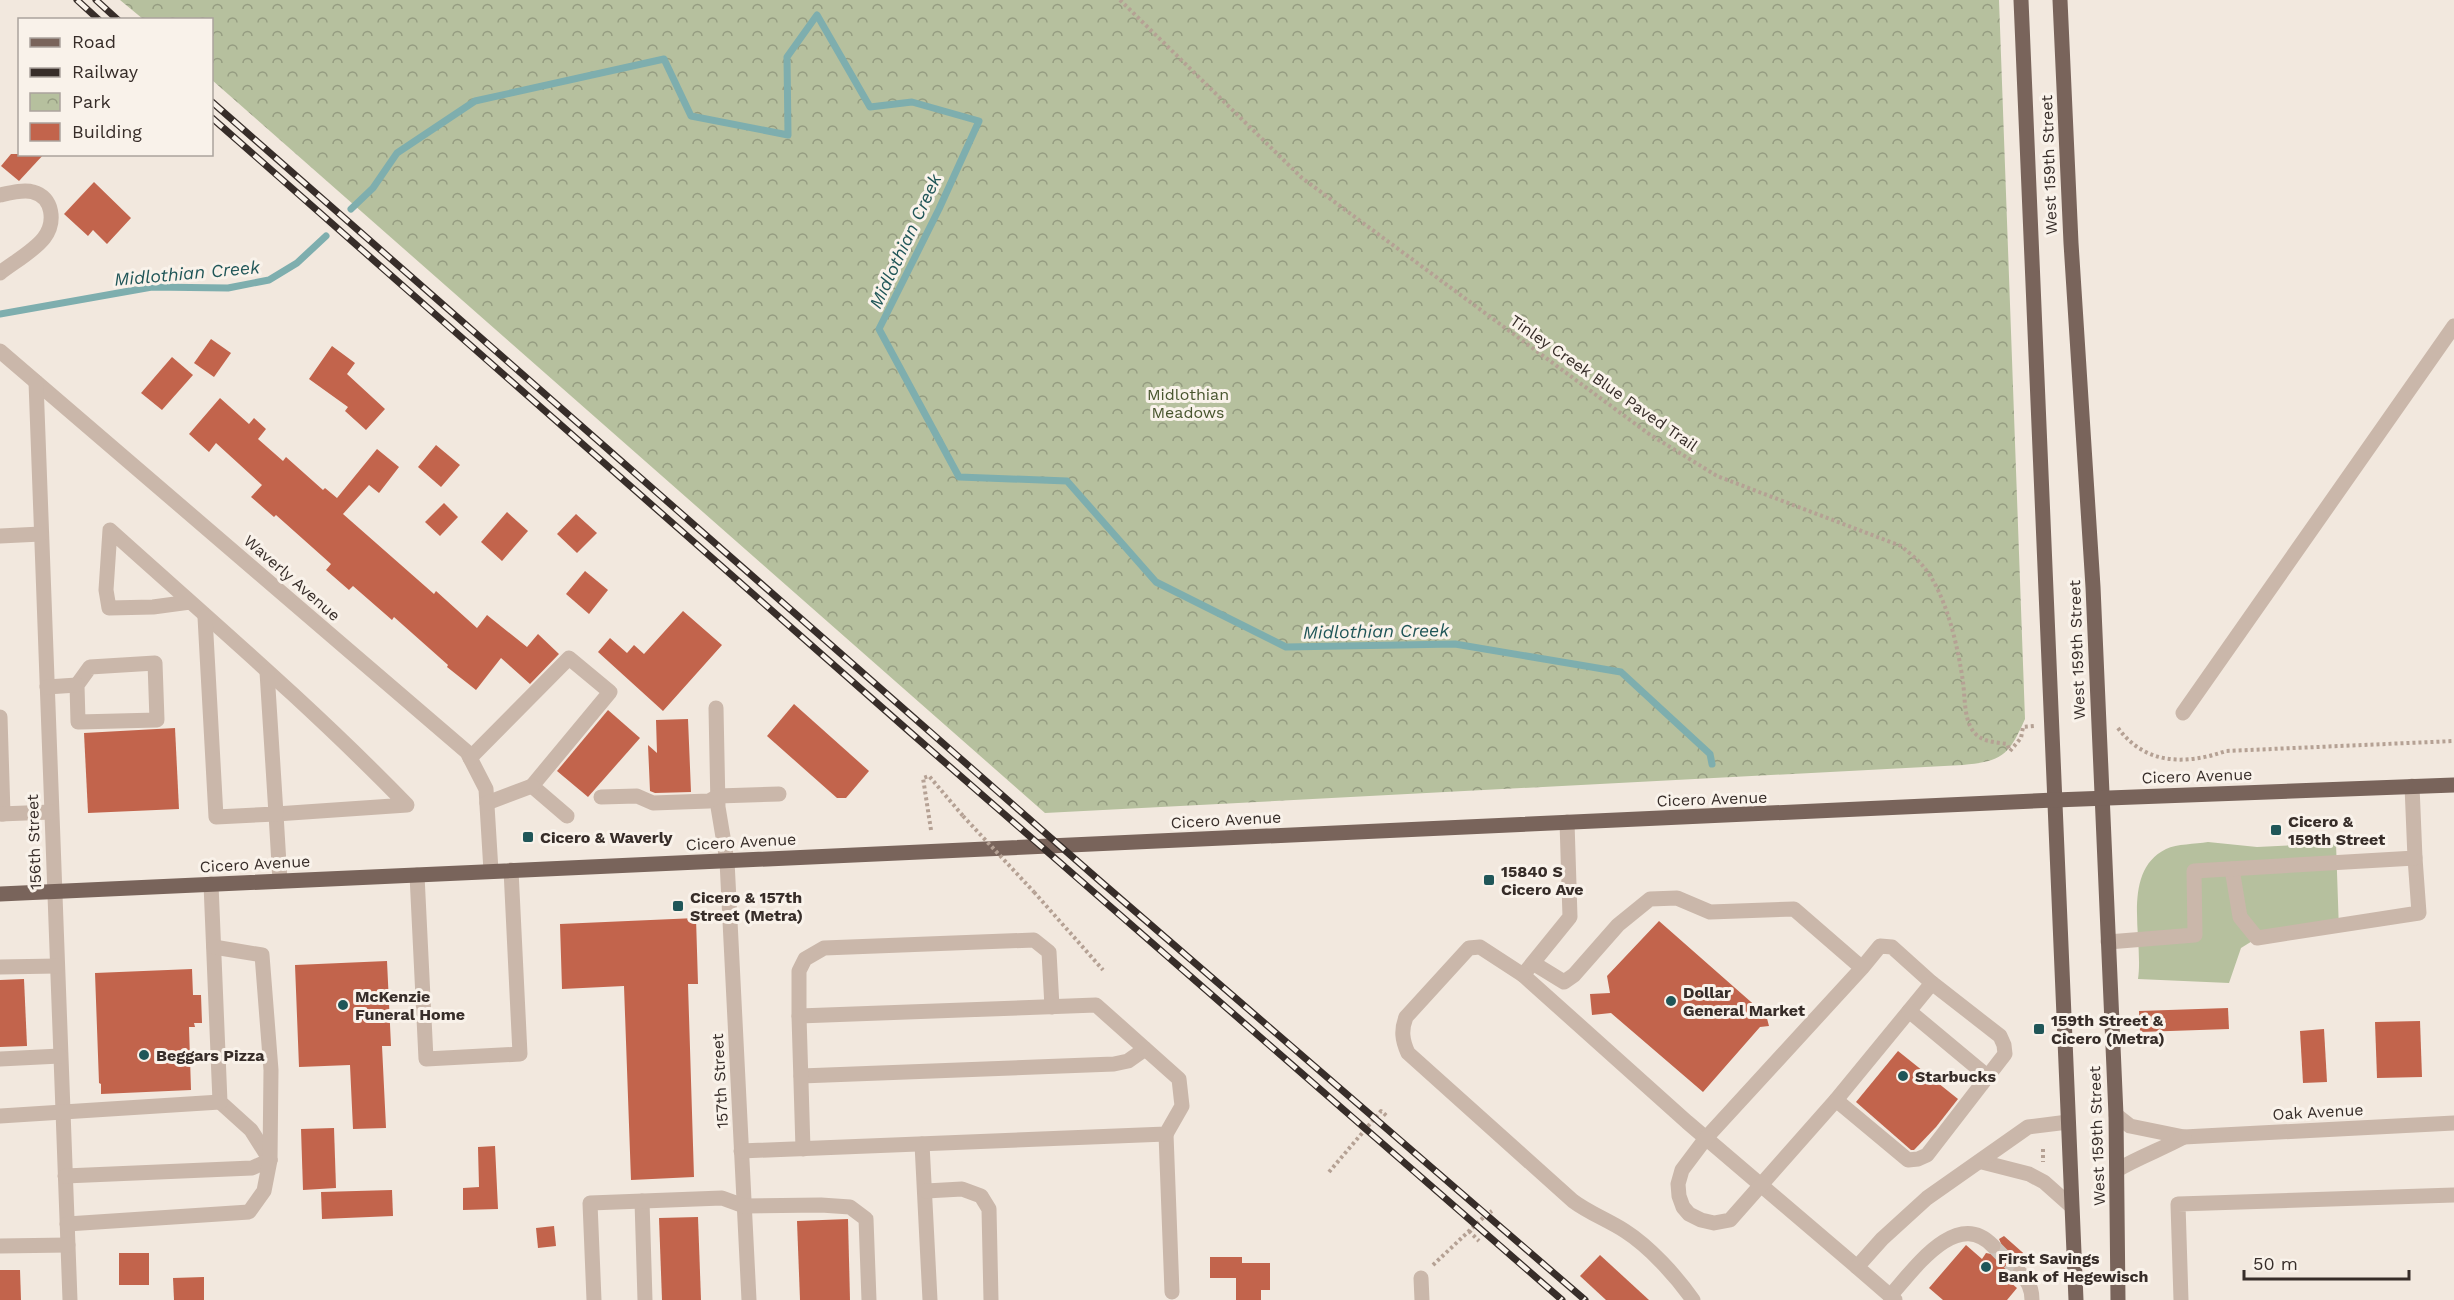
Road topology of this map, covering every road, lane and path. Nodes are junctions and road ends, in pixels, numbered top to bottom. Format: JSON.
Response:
{"nodes":[{"id":1,"x":1120,"y":0,"type":"edge"},
{"id":2,"x":2021,"y":0,"type":"edge"},
{"id":3,"x":2060,"y":0,"type":"edge"},
{"id":4,"x":0,"y":195,"type":"edge"},
{"id":5,"x":0,"y":273,"type":"edge"},
{"id":6,"x":2454,"y":326,"type":"edge"},
{"id":7,"x":0,"y":351,"type":"edge"},
{"id":8,"x":36,"y":382,"type":"junction"},
{"id":9,"x":41,"y":534,"type":"junction"},
{"id":10,"x":0,"y":536,"type":"edge"},
{"id":11,"x":190,"y":602,"type":"junction"},
{"id":12,"x":205,"y":617,"type":"junction"},
{"id":13,"x":267,"y":672,"type":"junction"},
{"id":14,"x":77,"y":685,"type":"junction"},
{"id":15,"x":47,"y":687,"type":"junction"},
{"id":16,"x":716,"y":708,"type":"dead end"},
{"id":17,"x":2183,"y":713,"type":"dead end"},
{"id":18,"x":0,"y":717,"type":"edge"},
{"id":19,"x":2114,"y":722,"type":"dead end"},
{"id":20,"x":2023,"y":727,"type":"dead end"},
{"id":21,"x":2454,"y":741,"type":"edge"},
{"id":22,"x":470,"y":758,"type":"junction"},
{"id":23,"x":2454,"y":784,"type":"edge"},
{"id":24,"x":532,"y":786,"type":"junction"},
{"id":25,"x":2412,"y":786,"type":"junction"},
{"id":26,"x":779,"y":794,"type":"dead end"},
{"id":27,"x":718,"y":796,"type":"junction"},
{"id":28,"x":601,"y":797,"type":"dead end"},
{"id":29,"x":2101,"y":798,"type":"junction"},
{"id":30,"x":2055,"y":800,"type":"junction"},
{"id":31,"x":487,"y":803,"type":"junction"},
{"id":32,"x":51,"y":812,"type":"junction"},
{"id":33,"x":2,"y":814,"type":"edge"},
{"id":34,"x":276,"y":814,"type":"junction"},
{"id":35,"x":567,"y":816,"type":"dead end"},
{"id":36,"x":1567,"y":822,"type":"junction"},
{"id":37,"x":930,"y":830,"type":"dead end"},
{"id":38,"x":2415,"y":858,"type":"junction"},
{"id":39,"x":727,"y":861,"type":"junction"},
{"id":40,"x":2232,"y":869,"type":"junction"},
{"id":41,"x":511,"y":870,"type":"junction"},
{"id":42,"x":491,"y":871,"type":"junction"},
{"id":43,"x":417,"y":875,"type":"junction"},
{"id":44,"x":280,"y":881,"type":"junction"},
{"id":45,"x":211,"y":884,"type":"junction"},
{"id":46,"x":54,"y":891,"type":"junction"},
{"id":47,"x":0,"y":894,"type":"edge"},
{"id":48,"x":2108,"y":942,"type":"junction"},
{"id":49,"x":214,"y":947,"type":"junction"},
{"id":50,"x":1533,"y":963,"type":"junction"},
{"id":51,"x":57,"y":966,"type":"junction"},
{"id":52,"x":0,"y":967,"type":"edge"},
{"id":53,"x":1862,"y":968,"type":"junction"},
{"id":54,"x":1103,"y":970,"type":"dead end"},
{"id":55,"x":1523,"y":975,"type":"junction"},
{"id":56,"x":1932,"y":983,"type":"junction"},
{"id":57,"x":1052,"y":1007,"type":"junction"},
{"id":58,"x":1910,"y":1011,"type":"junction"},
{"id":59,"x":799,"y":1016,"type":"junction"},
{"id":60,"x":1145,"y":1049,"type":"junction"},
{"id":61,"x":60,"y":1056,"type":"junction"},
{"id":62,"x":0,"y":1059,"type":"edge"},
{"id":63,"x":801,"y":1076,"type":"junction"},
{"id":64,"x":1987,"y":1076,"type":"junction"},
{"id":65,"x":1836,"y":1100,"type":"junction"},
{"id":66,"x":220,"y":1101,"type":"junction"},
{"id":67,"x":63,"y":1113,"type":"junction"},
{"id":68,"x":2116,"y":1115,"type":"junction"},
{"id":69,"x":0,"y":1116,"type":"edge"},
{"id":70,"x":1388,"y":1117,"type":"dead end"},
{"id":71,"x":2068,"y":1122,"type":"junction"},
{"id":72,"x":2454,"y":1123,"type":"edge"},
{"id":73,"x":1166,"y":1134,"type":"junction"},
{"id":74,"x":2184,"y":1137,"type":"junction"},
{"id":75,"x":1706,"y":1138,"type":"junction"},
{"id":76,"x":922,"y":1144,"type":"junction"},
{"id":77,"x":803,"y":1149,"type":"junction"},
{"id":78,"x":2043,"y":1149,"type":"dead end"},
{"id":79,"x":741,"y":1151,"type":"junction"},
{"id":80,"x":270,"y":1160,"type":"junction"},
{"id":81,"x":1982,"y":1162,"type":"junction"},
{"id":82,"x":2043,"y":1166,"type":"dead end"},
{"id":83,"x":2117,"y":1170,"type":"junction"},
{"id":84,"x":1329,"y":1172,"type":"dead end"},
{"id":85,"x":65,"y":1176,"type":"junction"},
{"id":86,"x":1762,"y":1185,"type":"junction"},
{"id":87,"x":926,"y":1191,"type":"junction"},
{"id":88,"x":2454,"y":1195,"type":"edge"},
{"id":89,"x":642,"y":1201,"type":"junction"},
{"id":90,"x":744,"y":1206,"type":"junction"},
{"id":91,"x":2071,"y":1206,"type":"junction"},
{"id":92,"x":1492,"y":1211,"type":"dead end"},
{"id":93,"x":67,"y":1224,"type":"junction"},
{"id":94,"x":1469,"y":1231,"type":"junction"},
{"id":95,"x":1479,"y":1241,"type":"dead end"},
{"id":96,"x":68,"y":1245,"type":"junction"},
{"id":97,"x":0,"y":1246,"type":"edge"},
{"id":98,"x":1993,"y":1246,"type":"tunnel mouth"},
{"id":99,"x":1435,"y":1263,"type":"dead end"},
{"id":100,"x":1857,"y":1267,"type":"junction"},
{"id":101,"x":2020,"y":1273,"type":"tunnel mouth"},
{"id":102,"x":1421,"y":1278,"type":"dead end"},
{"id":103,"x":1172,"y":1292,"type":"dead end"},
{"id":104,"x":1892,"y":1298,"type":"edge"},
{"id":105,"x":70,"y":1300,"type":"edge"},
{"id":106,"x":594,"y":1300,"type":"edge"},
{"id":107,"x":645,"y":1300,"type":"edge"},
{"id":108,"x":749,"y":1300,"type":"edge"},
{"id":109,"x":869,"y":1300,"type":"edge"},
{"id":110,"x":930,"y":1300,"type":"edge"},
{"id":111,"x":991,"y":1300,"type":"edge"},
{"id":112,"x":1422,"y":1300,"type":"edge"},
{"id":113,"x":1693,"y":1300,"type":"edge"},
{"id":114,"x":2032,"y":1300,"type":"edge"},
{"id":115,"x":2076,"y":1300,"type":"edge"},
{"id":116,"x":2118,"y":1300,"type":"edge"},
{"id":117,"x":2181,"y":1300,"type":"edge"}],
"edges":[{"from":1,"to":20,"type":"path","name":"Tinley Creek Blue Paved Trail"},
{"from":2,"to":30,"type":"main road","name":"West 159th Street"},
{"from":3,"to":29,"type":"main road","name":"West 159th Street"},
{"from":4,"to":5,"type":"street"},
{"from":6,"to":17,"type":"street"},
{"from":7,"to":8,"type":"street","name":"Waverly Avenue"},
{"from":8,"to":9,"type":"street","name":"156th Street"},
{"from":8,"to":22,"type":"street","name":"Waverly Avenue"},
{"from":9,"to":10,"type":"street"},
{"from":9,"to":15,"type":"street","name":"156th Street"},
{"from":11,"to":11,"type":"street"},
{"from":11,"to":12,"type":"street"},
{"from":12,"to":13,"type":"street"},
{"from":12,"to":34,"type":"street"},
{"from":13,"to":34,"type":"street"},
{"from":13,"to":34,"type":"street"},
{"from":14,"to":14,"type":"street"},
{"from":14,"to":15,"type":"street"},
{"from":15,"to":32,"type":"street","name":"156th Street"},
{"from":16,"to":27,"type":"street","name":"157th Street"},
{"from":18,"to":33,"type":"street"},
{"from":19,"to":21,"type":"path"},
{"from":22,"to":24,"type":"street"},
{"from":22,"to":31,"type":"street","name":"Waverly Avenue"},
{"from":23,"to":25,"type":"main road","name":"Cicero Avenue"},
{"from":24,"to":31,"type":"street"},
{"from":24,"to":35,"type":"street"},
{"from":25,"to":29,"type":"main road","name":"Cicero Avenue"},
{"from":25,"to":38,"type":"street"},
{"from":26,"to":27,"type":"street"},
{"from":27,"to":28,"type":"street"},
{"from":27,"to":39,"type":"street","name":"157th Street"},
{"from":29,"to":30,"type":"main road","name":"Cicero Avenue"},
{"from":29,"to":48,"type":"main road","name":"West 159th Street"},
{"from":30,"to":36,"type":"main road","name":"Cicero Avenue"},
{"from":30,"to":71,"type":"main road","name":"West 159th Street"},
{"from":31,"to":42,"type":"street","name":"Waverly Avenue"},
{"from":32,"to":33,"type":"street"},
{"from":32,"to":46,"type":"street","name":"156th Street"},
{"from":34,"to":44,"type":"street"},
{"from":36,"to":39,"type":"main road","name":"Cicero Avenue"},
{"from":36,"to":50,"type":"street"},
{"from":37,"to":54,"type":"path","bridge":true},
{"from":38,"to":40,"type":"street"},
{"from":38,"to":40,"type":"street"},
{"from":39,"to":41,"type":"main road","name":"Cicero Avenue"},
{"from":39,"to":79,"type":"street","name":"157th Street"},
{"from":40,"to":48,"type":"street"},
{"from":41,"to":42,"type":"main road","name":"Cicero Avenue"},
{"from":41,"to":43,"type":"street"},
{"from":42,"to":43,"type":"main road","name":"Cicero Avenue"},
{"from":43,"to":44,"type":"main road","name":"Cicero Avenue"},
{"from":44,"to":45,"type":"main road","name":"Cicero Avenue"},
{"from":45,"to":46,"type":"main road","name":"Cicero Avenue"},
{"from":45,"to":49,"type":"street"},
{"from":46,"to":47,"type":"main road","name":"Cicero Avenue"},
{"from":46,"to":51,"type":"street","name":"156th Street"},
{"from":48,"to":68,"type":"main road","name":"West 159th Street"},
{"from":49,"to":66,"type":"street"},
{"from":49,"to":80,"type":"street"},
{"from":50,"to":53,"type":"street"},
{"from":50,"to":55,"type":"street"},
{"from":51,"to":52,"type":"street"},
{"from":51,"to":61,"type":"street","name":"156th Street"},
{"from":53,"to":56,"type":"street"},
{"from":53,"to":75,"type":"street"},
{"from":55,"to":75,"type":"street"},
{"from":55,"to":113,"type":"street"},
{"from":56,"to":58,"type":"street"},
{"from":56,"to":64,"type":"street"},
{"from":57,"to":59,"type":"street"},
{"from":57,"to":59,"type":"street"},
{"from":57,"to":60,"type":"street"},
{"from":58,"to":64,"type":"street"},
{"from":58,"to":65,"type":"street"},
{"from":59,"to":63,"type":"street"},
{"from":60,"to":63,"type":"street"},
{"from":60,"to":73,"type":"street"},
{"from":61,"to":62,"type":"street"},
{"from":61,"to":67,"type":"street","name":"156th Street"},
{"from":63,"to":77,"type":"street"},
{"from":64,"to":65,"type":"street"},
{"from":65,"to":86,"type":"street"},
{"from":66,"to":67,"type":"street"},
{"from":66,"to":80,"type":"street"},
{"from":67,"to":69,"type":"street"},
{"from":67,"to":85,"type":"street","name":"156th Street"},
{"from":68,"to":74,"type":"street","name":"Oak Avenue"},
{"from":68,"to":83,"type":"main road","name":"West 159th Street"},
{"from":70,"to":84,"type":"path"},
{"from":71,"to":81,"type":"street"},
{"from":71,"to":91,"type":"main road","name":"West 159th Street"},
{"from":72,"to":74,"type":"street","name":"Oak Avenue"},
{"from":73,"to":76,"type":"street"},
{"from":73,"to":103,"type":"street"},
{"from":74,"to":83,"type":"street","name":"Oak Avenue"},
{"from":75,"to":86,"type":"street"},
{"from":75,"to":86,"type":"street"},
{"from":76,"to":77,"type":"street"},
{"from":76,"to":87,"type":"street"},
{"from":77,"to":79,"type":"street"},
{"from":78,"to":82,"type":"path"},
{"from":79,"to":90,"type":"street","name":"157th Street"},
{"from":80,"to":85,"type":"street"},
{"from":80,"to":93,"type":"street"},
{"from":81,"to":91,"type":"street"},
{"from":81,"to":100,"type":"street"},
{"from":83,"to":116,"type":"main road","name":"West 159th Street"},
{"from":85,"to":93,"type":"street","name":"156th Street"},
{"from":86,"to":100,"type":"street"},
{"from":87,"to":110,"type":"street"},
{"from":87,"to":111,"type":"street"},
{"from":88,"to":117,"type":"street"},
{"from":89,"to":90,"type":"street"},
{"from":89,"to":106,"type":"street"},
{"from":89,"to":107,"type":"street"},
{"from":90,"to":108,"type":"street","name":"157th Street"},
{"from":90,"to":109,"type":"street"},
{"from":91,"to":115,"type":"main road","name":"West 159th Street"},
{"from":92,"to":94,"type":"path"},
{"from":93,"to":96,"type":"street","name":"156th Street"},
{"from":94,"to":95,"type":"path"},
{"from":94,"to":99,"type":"path"},
{"from":96,"to":97,"type":"street"},
{"from":96,"to":105,"type":"street","name":"156th Street"},
{"from":98,"to":104,"type":"street"},
{"from":100,"to":104,"type":"street"},
{"from":101,"to":114,"type":"street"},
{"from":102,"to":112,"type":"street"}]}
